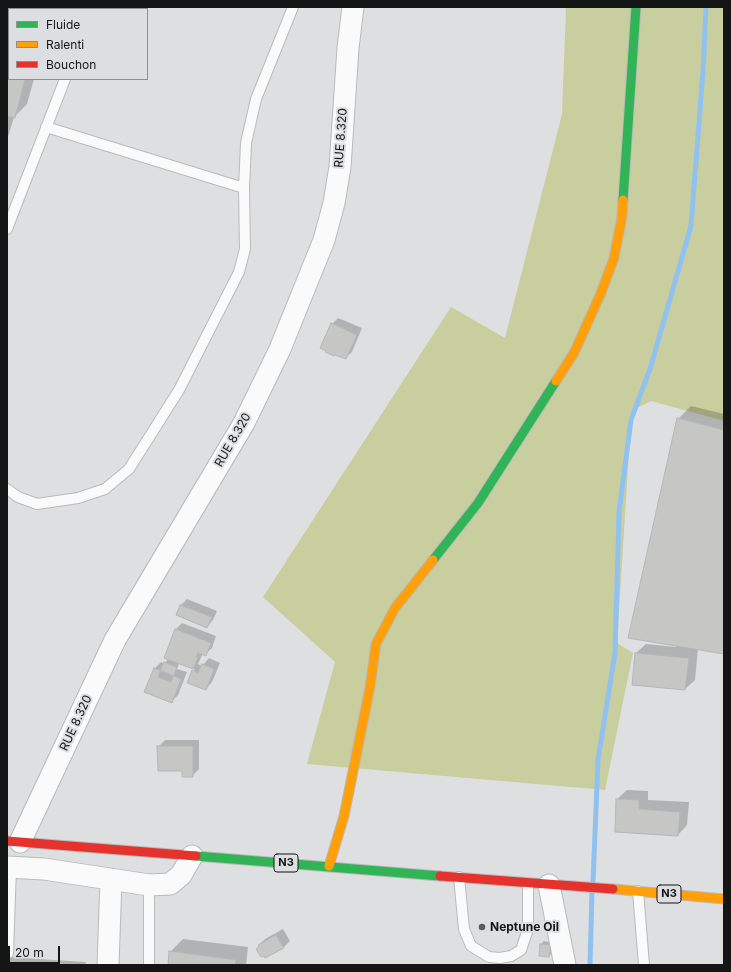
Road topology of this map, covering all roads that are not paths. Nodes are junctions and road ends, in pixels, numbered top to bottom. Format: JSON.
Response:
{"nodes":[{"id":1,"x":293,"y":7,"type":"edge"},
{"id":2,"x":353,"y":7,"type":"edge"},
{"id":3,"x":636,"y":7,"type":"edge"},
{"id":4,"x":65,"y":80,"type":"edge"},
{"id":5,"x":46,"y":127,"type":"junction"},
{"id":6,"x":244,"y":188,"type":"junction"},
{"id":7,"x":7,"y":229,"type":"edge"},
{"id":8,"x":7,"y":489,"type":"edge"},
{"id":9,"x":14,"y":841,"type":"edge"},
{"id":10,"x":192,"y":856,"type":"junction"},
{"id":11,"x":329,"y":866,"type":"junction"},
{"id":12,"x":9,"y":867,"type":"edge"},
{"id":13,"x":459,"y":877,"type":"junction"},
{"id":14,"x":111,"y":879,"type":"junction"},
{"id":15,"x":528,"y":883,"type":"junction"},
{"id":16,"x":149,"y":885,"type":"junction"},
{"id":17,"x":557,"y":885,"type":"junction"},
{"id":18,"x":638,"y":891,"type":"junction"},
{"id":19,"x":724,"y":899,"type":"edge"},
{"id":20,"x":8,"y":953,"type":"dead end"},
{"id":21,"x":108,"y":965,"type":"edge"},
{"id":22,"x":149,"y":965,"type":"edge"},
{"id":23,"x":565,"y":965,"type":"edge"},
{"id":24,"x":644,"y":965,"type":"edge"}],
"edges":[{"from":1,"to":6,"type":"lane"},
{"from":2,"to":9,"type":"street","name":"RUE 8.320"},
{"from":3,"to":11,"type":"main road"},
{"from":4,"to":5,"type":"lane"},
{"from":5,"to":6,"type":"lane"},
{"from":5,"to":7,"type":"lane"},
{"from":6,"to":8,"type":"lane"},
{"from":9,"to":10,"type":"main road","number":"N3"},
{"from":10,"to":11,"type":"main road","number":"N3"},
{"from":10,"to":16,"type":"street"},
{"from":11,"to":13,"type":"main road","number":"N3"},
{"from":12,"to":14,"type":"street"},
{"from":12,"to":20,"type":"lane"},
{"from":13,"to":15,"type":"main road","number":"N3"},
{"from":13,"to":15,"type":"lane"},
{"from":14,"to":16,"type":"street"},
{"from":14,"to":21,"type":"street"},
{"from":15,"to":17,"type":"main road","number":"N3"},
{"from":16,"to":22,"type":"lane"},
{"from":17,"to":18,"type":"main road","number":"N3"},
{"from":17,"to":23,"type":"street"},
{"from":18,"to":19,"type":"main road","number":"N3"},
{"from":18,"to":24,"type":"lane"}]}
